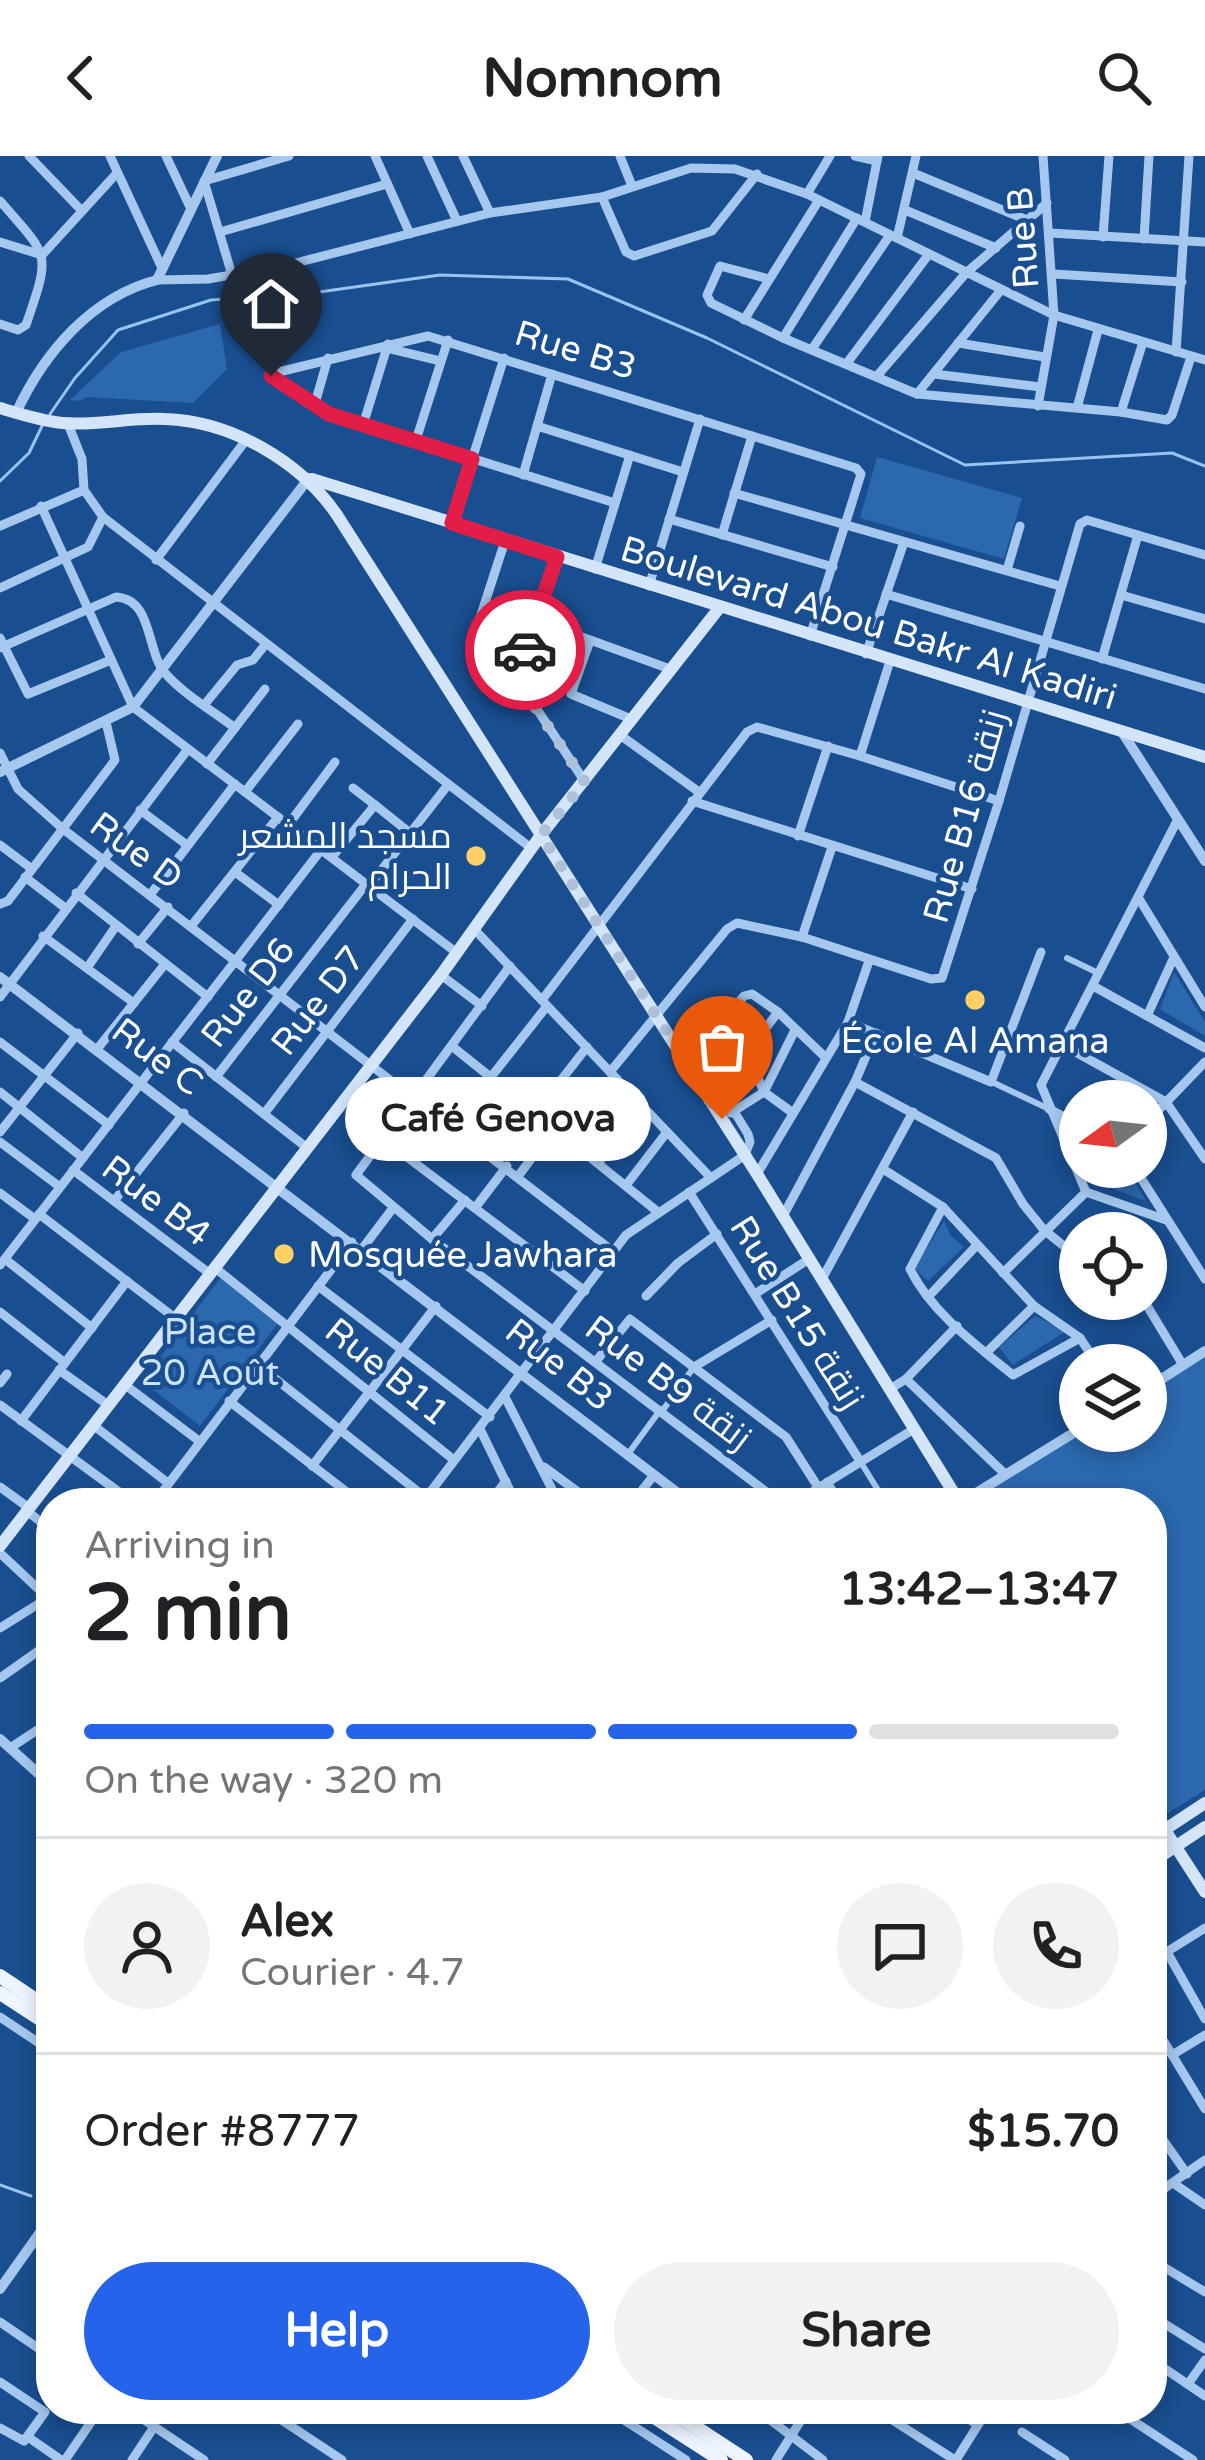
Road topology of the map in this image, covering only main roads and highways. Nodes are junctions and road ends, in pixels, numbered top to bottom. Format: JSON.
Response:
{"nodes":[{"id":1,"x":0,"y":407,"type":"edge"},
{"id":2,"x":309,"y":478,"type":"junction"},
{"id":3,"x":720,"y":608,"type":"junction"},
{"id":4,"x":1205,"y":757,"type":"edge"},
{"id":5,"x":541,"y":835,"type":"junction"},
{"id":6,"x":44,"y":1488,"type":"edge"},
{"id":7,"x":951,"y":1488,"type":"edge"},
{"id":8,"x":36,"y":1498,"type":"edge"},
{"id":9,"x":0,"y":1550,"type":"edge"},
{"id":10,"x":1205,"y":1803,"type":"edge"},
{"id":11,"x":1205,"y":1827,"type":"edge"},
{"id":12,"x":1167,"y":1828,"type":"edge"},
{"id":13,"x":1167,"y":1842,"type":"edge"},
{"id":14,"x":1173,"y":1848,"type":"junction"},
{"id":15,"x":1167,"y":1852,"type":"edge"},
{"id":16,"x":1205,"y":1892,"type":"edge"},
{"id":17,"x":0,"y":1976,"type":"edge"},
{"id":18,"x":0,"y":1994,"type":"edge"},
{"id":19,"x":36,"y":2000,"type":"edge"},
{"id":20,"x":36,"y":2017,"type":"edge"},
{"id":21,"x":665,"y":2424,"type":"edge"},
{"id":22,"x":691,"y":2424,"type":"edge"},
{"id":23,"x":721,"y":2460,"type":"edge"},
{"id":24,"x":746,"y":2460,"type":"edge"}],
"edges":[{"from":1,"to":2,"type":"main road"},
{"from":2,"to":3,"type":"main road","name":"Boulevard Abou Bakr Al Kadiri"},
{"from":2,"to":5,"type":"main road"},
{"from":3,"to":4,"type":"main road","name":"Boulevard Abou Bakr Al Kadiri"},
{"from":3,"to":5,"type":"main road"},
{"from":5,"to":6,"type":"main road"},
{"from":5,"to":7,"type":"main road"},
{"from":8,"to":9,"type":"main road"},
{"from":10,"to":12,"type":"main road"},
{"from":11,"to":14,"type":"main road"},
{"from":13,"to":14,"type":"main road"},
{"from":14,"to":15,"type":"main road"},
{"from":14,"to":16,"type":"main road"},
{"from":17,"to":19,"type":"main road"},
{"from":18,"to":20,"type":"main road"},
{"from":21,"to":23,"type":"main road"},
{"from":22,"to":24,"type":"main road"}]}
